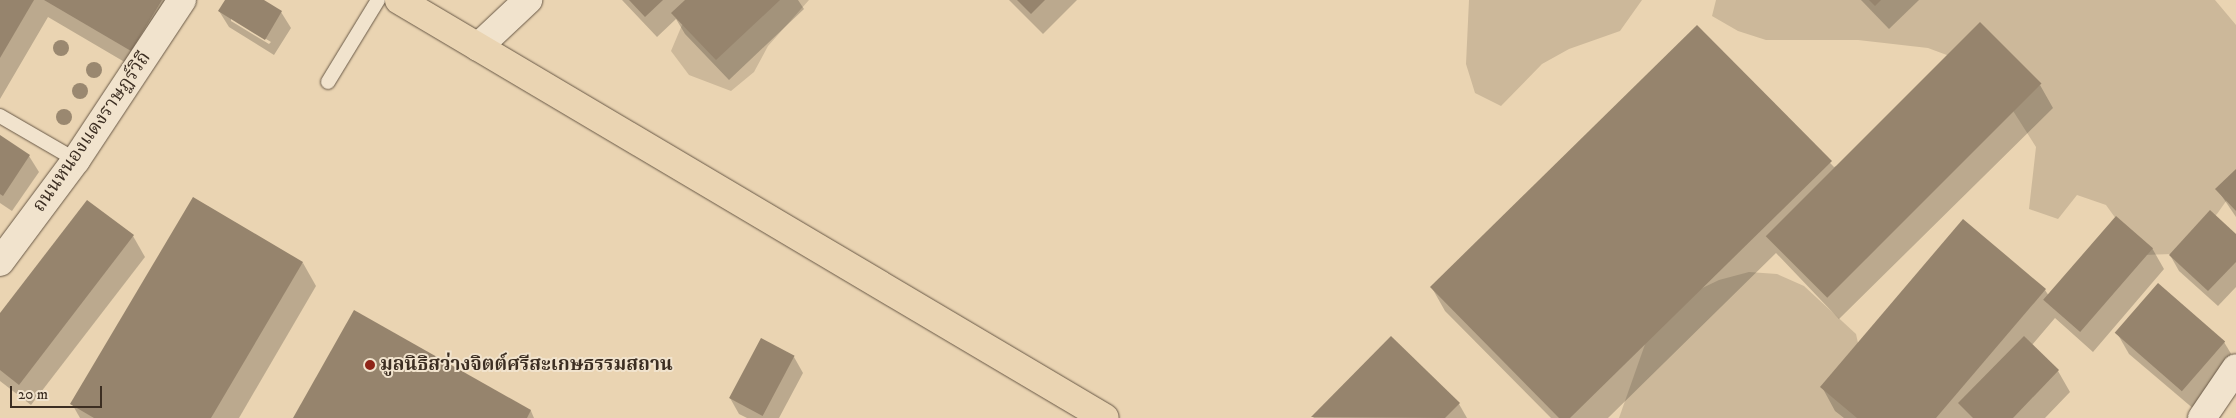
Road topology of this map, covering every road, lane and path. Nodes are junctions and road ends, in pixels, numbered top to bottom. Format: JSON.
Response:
{"nodes":[{"id":1,"x":182,"y":0,"type":"edge"},
{"id":2,"x":378,"y":0,"type":"edge"},
{"id":3,"x":399,"y":0,"type":"edge"},
{"id":4,"x":528,"y":0,"type":"edge"},
{"id":5,"x":478,"y":47,"type":"junction"},
{"id":6,"x":328,"y":82,"type":"dead end"},
{"id":7,"x":0,"y":116,"type":"edge"},
{"id":8,"x":76,"y":160,"type":"junction"},
{"id":9,"x":0,"y":262,"type":"edge"},
{"id":10,"x":2236,"y":368,"type":"edge"},
{"id":11,"x":1105,"y":418,"type":"edge"},
{"id":12,"x":2202,"y":418,"type":"edge"}],
"edges":[{"from":1,"to":8,"type":"street","name":"ถนนหนองแดงราษฏร์วิถี"},
{"from":2,"to":6,"type":"lane"},
{"from":3,"to":5,"type":"main road"},
{"from":4,"to":5,"type":"street"},
{"from":5,"to":11,"type":"main road"},
{"from":7,"to":8,"type":"lane"},
{"from":8,"to":9,"type":"street","name":"ถนนหนองแดงราษฏร์วิถี"},
{"from":10,"to":12,"type":"street"}]}
